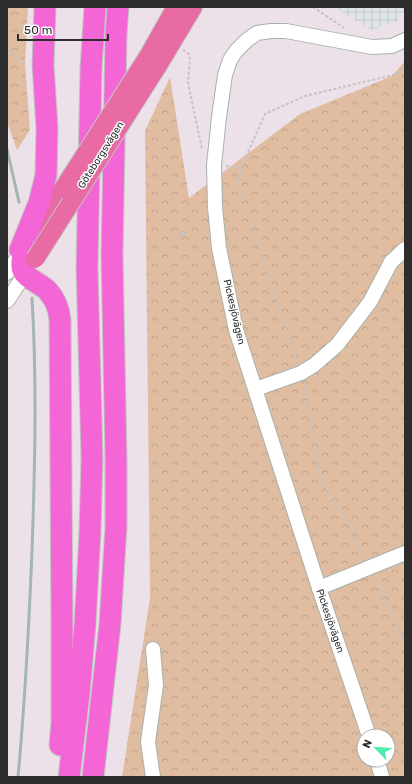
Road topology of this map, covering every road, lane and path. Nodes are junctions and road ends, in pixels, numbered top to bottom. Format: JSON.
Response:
{"nodes":[{"id":1,"x":45,"y":7,"type":"edge"},
{"id":2,"x":95,"y":7,"type":"edge"},
{"id":3,"x":118,"y":7,"type":"edge"},
{"id":4,"x":176,"y":7,"type":"edge"},
{"id":5,"x":193,"y":7,"type":"edge"},
{"id":6,"x":313,"y":7,"type":"edge"},
{"id":7,"x":405,"y":40,"type":"edge"},
{"id":8,"x":345,"y":42,"type":"junction"},
{"id":9,"x":7,"y":44,"type":"edge"},
{"id":10,"x":172,"y":45,"type":"junction"},
{"id":11,"x":153,"y":61,"type":"junction"},
{"id":12,"x":28,"y":66,"type":"dead end"},
{"id":13,"x":405,"y":67,"type":"edge"},
{"id":14,"x":214,"y":165,"type":"junction"},
{"id":15,"x":241,"y":168,"type":"junction"},
{"id":16,"x":31,"y":239,"type":"joint"},
{"id":17,"x":405,"y":249,"type":"edge"},
{"id":18,"x":21,"y":267,"type":"edge"},
{"id":19,"x":7,"y":301,"type":"edge"},
{"id":20,"x":301,"y":373,"type":"junction"},
{"id":21,"x":256,"y":389,"type":"junction"},
{"id":22,"x":405,"y":553,"type":"edge"},
{"id":23,"x":370,"y":568,"type":"junction"},
{"id":24,"x":319,"y":588,"type":"junction"},
{"id":25,"x":405,"y":643,"type":"edge"},
{"id":26,"x":153,"y":650,"type":"dead end"},
{"id":27,"x":366,"y":728,"type":"edge"},
{"id":28,"x":57,"y":777,"type":"edge"},
{"id":29,"x":69,"y":777,"type":"edge"},
{"id":30,"x":93,"y":777,"type":"edge"},
{"id":31,"x":153,"y":777,"type":"edge"}],
"edges":[{"from":1,"to":18,"type":"highway"},
{"from":2,"to":29,"type":"highway"},
{"from":3,"to":30,"type":"highway"},
{"from":4,"to":11,"type":"main road","name":"Göteborgsvägen"},
{"from":5,"to":10,"type":"main road","name":"Göteborgsvägen"},
{"from":6,"to":8,"type":"path"},
{"from":7,"to":8,"type":"street","name":"Pickesjövägen"},
{"from":8,"to":14,"type":"street","name":"Pickesjövägen"},
{"from":9,"to":12,"type":"path"},
{"from":10,"to":11,"type":"main road","name":"Göteborgsvägen"},
{"from":10,"to":14,"type":"path"},
{"from":11,"to":16,"type":"main road","name":"Göteborgsvägen","bridge":true},
{"from":11,"to":18,"type":"main road","name":"Göteborgsvägen","bridge":true},
{"from":13,"to":15,"type":"path"},
{"from":14,"to":15,"type":"path"},
{"from":14,"to":21,"type":"street","name":"Pickesjövägen"},
{"from":15,"to":20,"type":"path"},
{"from":16,"to":18,"type":"highway"},
{"from":17,"to":20,"type":"street"},
{"from":18,"to":19,"type":"street","name":"Göteborgsvägen"},
{"from":18,"to":28,"type":"highway"},
{"from":20,"to":21,"type":"street"},
{"from":20,"to":23,"type":"path"},
{"from":21,"to":24,"type":"street","name":"Pickesjövägen"},
{"from":22,"to":23,"type":"street"},
{"from":23,"to":24,"type":"street"},
{"from":23,"to":25,"type":"path"},
{"from":24,"to":27,"type":"street","name":"Pickesjövägen"},
{"from":26,"to":31,"type":"street"}]}
